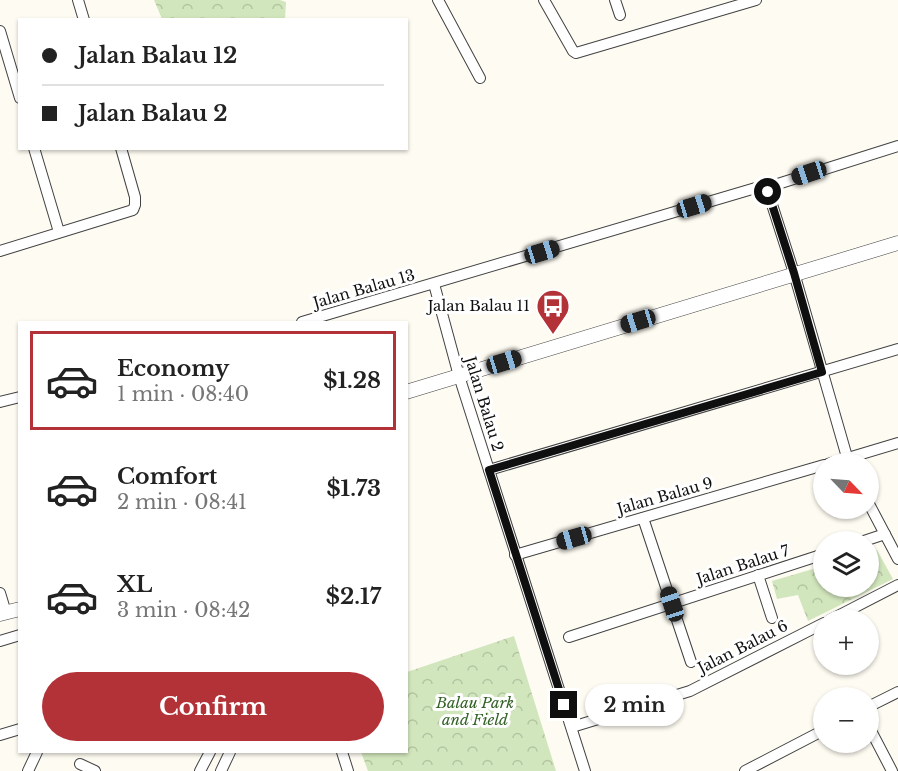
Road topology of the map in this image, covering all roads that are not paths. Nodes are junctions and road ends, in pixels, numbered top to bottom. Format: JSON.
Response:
{"nodes":[{"id":1,"x":78,"y":0,"type":"edge"},
{"id":2,"x":438,"y":0,"type":"edge"},
{"id":3,"x":544,"y":0,"type":"edge"},
{"id":4,"x":615,"y":0,"type":"edge"},
{"id":5,"x":756,"y":0,"type":"edge"},
{"id":6,"x":621,"y":15,"type":"dead end"},
{"id":7,"x":83,"y":18,"type":"edge"},
{"id":8,"x":0,"y":31,"type":"edge"},
{"id":9,"x":480,"y":78,"type":"dead end"},
{"id":10,"x":18,"y":91,"type":"edge"},
{"id":11,"x":898,"y":146,"type":"edge"},
{"id":12,"x":35,"y":150,"type":"edge"},
{"id":13,"x":125,"y":150,"type":"edge"},
{"id":14,"x":765,"y":188,"type":"junction"},
{"id":15,"x":59,"y":232,"type":"junction"},
{"id":16,"x":898,"y":243,"type":"edge"},
{"id":17,"x":0,"y":251,"type":"edge"},
{"id":18,"x":794,"y":273,"type":"junction"},
{"id":19,"x":434,"y":284,"type":"junction"},
{"id":20,"x":305,"y":321,"type":"edge"},
{"id":21,"x":898,"y":349,"type":"edge"},
{"id":22,"x":822,"y":372,"type":"junction"},
{"id":23,"x":459,"y":376,"type":"junction"},
{"id":24,"x":408,"y":391,"type":"edge"},
{"id":25,"x":18,"y":398,"type":"edge"},
{"id":26,"x":0,"y":402,"type":"edge"},
{"id":27,"x":898,"y":443,"type":"edge"},
{"id":28,"x":845,"y":453,"type":"edge"},
{"id":29,"x":870,"y":453,"type":"edge"},
{"id":30,"x":813,"y":468,"type":"edge"},
{"id":31,"x":489,"y":470,"type":"junction"},
{"id":32,"x":643,"y":518,"type":"junction"},
{"id":33,"x":877,"y":519,"type":"edge"},
{"id":34,"x":885,"y":534,"type":"junction"},
{"id":35,"x":879,"y":536,"type":"edge"},
{"id":36,"x":515,"y":555,"type":"junction"},
{"id":37,"x":813,"y":558,"type":"edge"},
{"id":38,"x":898,"y":559,"type":"edge"},
{"id":39,"x":758,"y":575,"type":"junction"},
{"id":40,"x":898,"y":585,"type":"edge"},
{"id":41,"x":0,"y":593,"type":"edge"},
{"id":42,"x":672,"y":604,"type":"junction"},
{"id":43,"x":851,"y":609,"type":"edge"},
{"id":44,"x":8,"y":612,"type":"edge"},
{"id":45,"x":772,"y":618,"type":"dead end"},
{"id":46,"x":813,"y":629,"type":"edge"},
{"id":47,"x":18,"y":636,"type":"edge"},
{"id":48,"x":569,"y":637,"type":"dead end"},
{"id":49,"x":0,"y":641,"type":"edge"},
{"id":50,"x":691,"y":662,"type":"dead end"},
{"id":51,"x":898,"y":692,"type":"edge"},
{"id":52,"x":879,"y":702,"type":"edge"},
{"id":53,"x":572,"y":727,"type":"junction"},
{"id":54,"x":18,"y":730,"type":"edge"},
{"id":55,"x":0,"y":735,"type":"edge"},
{"id":56,"x":813,"y":736,"type":"edge"},
{"id":57,"x":879,"y":746,"type":"edge"},
{"id":58,"x":37,"y":753,"type":"edge"},
{"id":59,"x":209,"y":753,"type":"edge"},
{"id":60,"x":230,"y":753,"type":"edge"},
{"id":61,"x":342,"y":753,"type":"edge"},
{"id":62,"x":80,"y":764,"type":"dead end"},
{"id":63,"x":28,"y":771,"type":"edge"},
{"id":64,"x":95,"y":771,"type":"edge"},
{"id":65,"x":200,"y":771,"type":"edge"},
{"id":66,"x":221,"y":771,"type":"edge"},
{"id":67,"x":348,"y":771,"type":"edge"},
{"id":68,"x":585,"y":771,"type":"edge"},
{"id":69,"x":745,"y":771,"type":"edge"},
{"id":70,"x":892,"y":771,"type":"edge"}],
"edges":[{"from":1,"to":7,"type":"street"},
{"from":2,"to":9,"type":"street"},
{"from":3,"to":5,"type":"street"},
{"from":4,"to":6,"type":"street"},
{"from":8,"to":10,"type":"street"},
{"from":11,"to":14,"type":"street","name":"Jalan Balau 13"},
{"from":12,"to":15,"type":"street"},
{"from":13,"to":15,"type":"street"},
{"from":14,"to":18,"type":"street"},
{"from":14,"to":19,"type":"street","name":"Jalan Balau 13"},
{"from":15,"to":17,"type":"street"},
{"from":16,"to":18,"type":"street"},
{"from":18,"to":22,"type":"street"},
{"from":18,"to":23,"type":"street"},
{"from":19,"to":20,"type":"street","name":"Jalan Balau 13"},
{"from":19,"to":23,"type":"street","name":"Jalan Balau 2"},
{"from":21,"to":22,"type":"street"},
{"from":22,"to":28,"type":"street"},
{"from":22,"to":31,"type":"street"},
{"from":23,"to":24,"type":"street"},
{"from":23,"to":31,"type":"street","name":"Jalan Balau 2"},
{"from":25,"to":26,"type":"street"},
{"from":27,"to":29,"type":"street","name":"Jalan Balau 9"},
{"from":30,"to":32,"type":"street","name":"Jalan Balau 9"},
{"from":31,"to":36,"type":"street","name":"Jalan Balau 2"},
{"from":32,"to":36,"type":"street","name":"Jalan Balau 9"},
{"from":32,"to":42,"type":"street"},
{"from":33,"to":34,"type":"street"},
{"from":34,"to":35,"type":"street"},
{"from":34,"to":38,"type":"street"},
{"from":36,"to":53,"type":"street","name":"Jalan Balau 2"},
{"from":37,"to":39,"type":"street","name":"Jalan Balau 7"},
{"from":39,"to":42,"type":"street","name":"Jalan Balau 7"},
{"from":39,"to":45,"type":"street"},
{"from":40,"to":43,"type":"street"},
{"from":41,"to":44,"type":"street"},
{"from":42,"to":48,"type":"street","name":"Jalan Balau 7"},
{"from":42,"to":50,"type":"street"},
{"from":46,"to":53,"type":"street","name":"Jalan Balau 6"},
{"from":47,"to":49,"type":"street"},
{"from":51,"to":52,"type":"street"},
{"from":53,"to":68,"type":"street","name":"Jalan Balau 2"},
{"from":54,"to":55,"type":"street"},
{"from":56,"to":69,"type":"street"},
{"from":57,"to":70,"type":"street"},
{"from":58,"to":63,"type":"street"},
{"from":59,"to":65,"type":"street"},
{"from":60,"to":66,"type":"street"},
{"from":61,"to":67,"type":"street"},
{"from":62,"to":64,"type":"street"}]}
